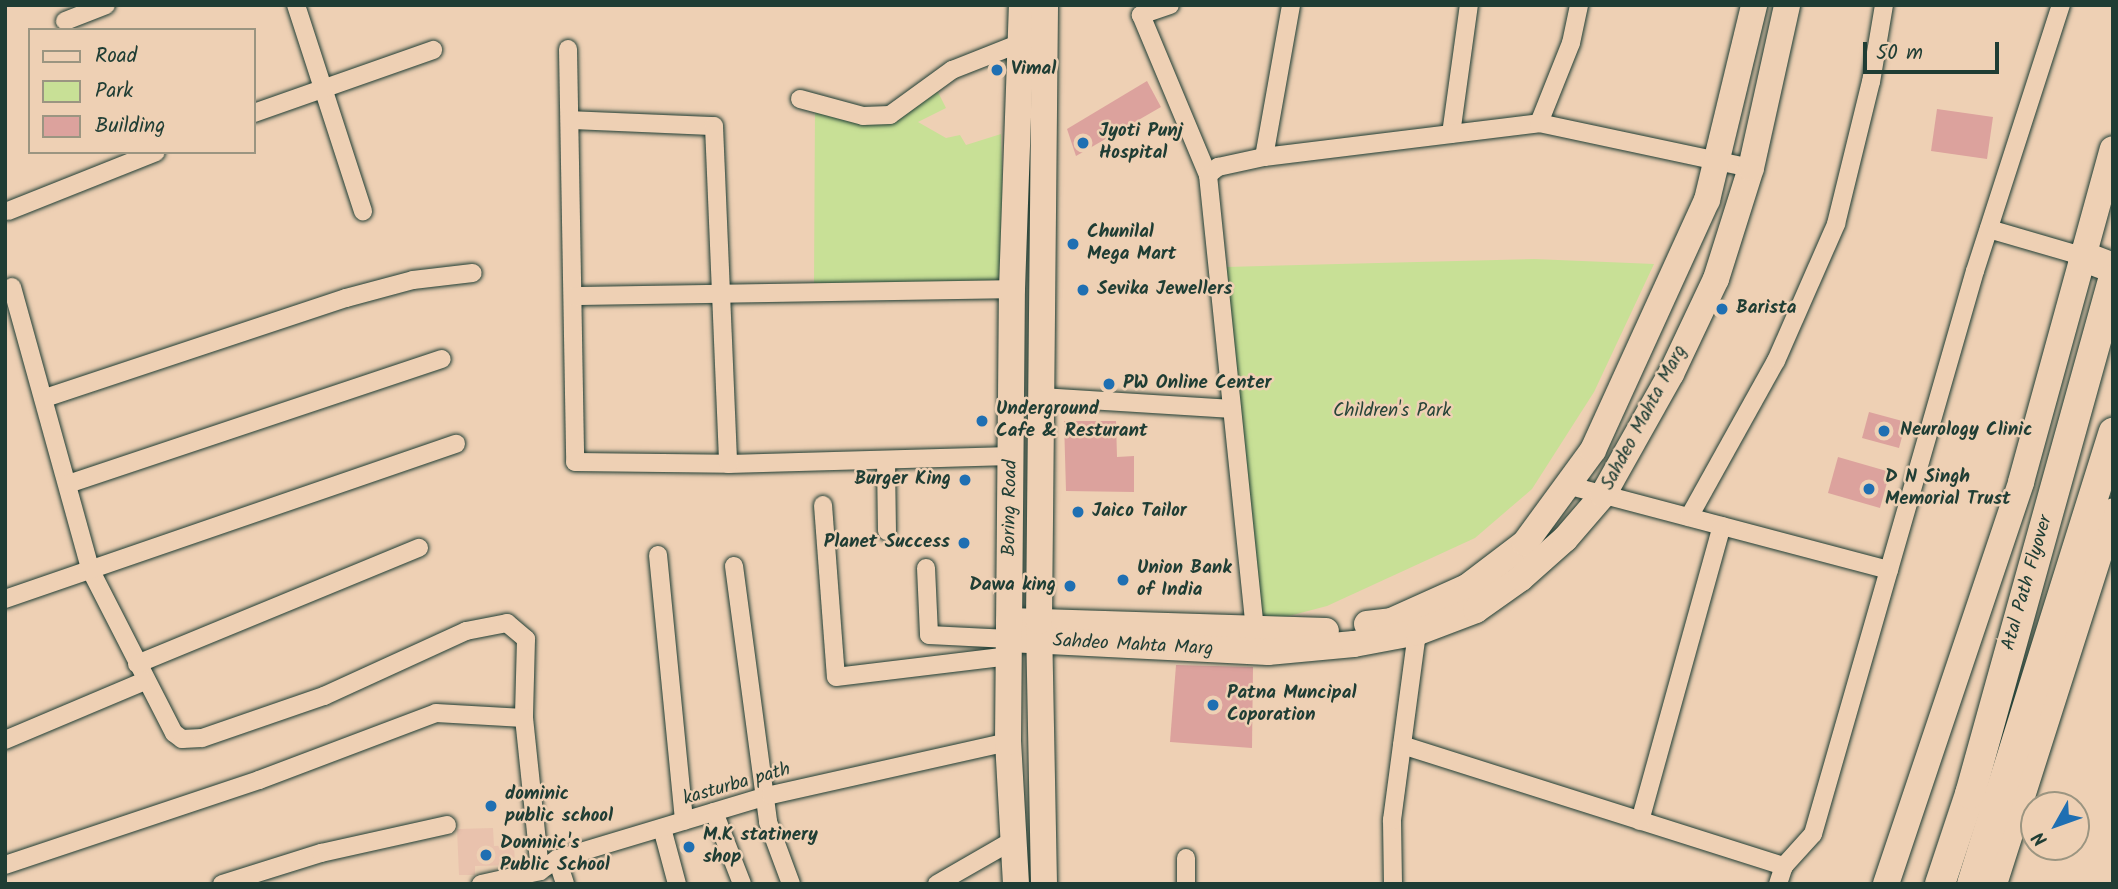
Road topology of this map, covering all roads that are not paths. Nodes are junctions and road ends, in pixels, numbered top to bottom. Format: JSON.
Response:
{"nodes":[{"id":1,"x":106,"y":5,"type":"edge"},
{"id":2,"x":296,"y":5,"type":"edge"},
{"id":3,"x":1022,"y":5,"type":"edge"},
{"id":4,"x":1045,"y":5,"type":"edge"},
{"id":5,"x":1170,"y":5,"type":"edge"},
{"id":6,"x":1291,"y":5,"type":"edge"},
{"id":7,"x":1469,"y":5,"type":"edge"},
{"id":8,"x":1578,"y":5,"type":"edge"},
{"id":9,"x":1754,"y":5,"type":"edge"},
{"id":10,"x":1787,"y":5,"type":"edge"},
{"id":11,"x":1884,"y":5,"type":"edge"},
{"id":12,"x":2060,"y":5,"type":"edge"},
{"id":13,"x":65,"y":21,"type":"dead end"},
{"id":14,"x":1034,"y":40,"type":"junction"},
{"id":15,"x":568,"y":49,"type":"dead end"},
{"id":16,"x":433,"y":50,"type":"dead end"},
{"id":17,"x":324,"y":86,"type":"junction"},
{"id":18,"x":800,"y":99,"type":"dead end"},
{"id":19,"x":256,"y":113,"type":"edge"},
{"id":20,"x":570,"y":120,"type":"junction"},
{"id":21,"x":1539,"y":124,"type":"junction"},
{"id":22,"x":1451,"y":134,"type":"junction"},
{"id":23,"x":2113,"y":149,"type":"edge"},
{"id":24,"x":151,"y":154,"type":"edge"},
{"id":25,"x":1264,"y":157,"type":"junction"},
{"id":26,"x":1717,"y":160,"type":"junction"},
{"id":27,"x":1751,"y":168,"type":"junction"},
{"id":28,"x":1209,"y":176,"type":"junction"},
{"id":29,"x":8,"y":211,"type":"dead end"},
{"id":30,"x":363,"y":211,"type":"dead end"},
{"id":31,"x":1989,"y":229,"type":"junction"},
{"id":32,"x":2082,"y":256,"type":"junction"},
{"id":33,"x":2113,"y":268,"type":"edge"},
{"id":34,"x":473,"y":273,"type":"dead end"},
{"id":35,"x":2113,"y":281,"type":"edge"},
{"id":36,"x":12,"y":288,"type":"dead end"},
{"id":37,"x":1012,"y":289,"type":"junction"},
{"id":38,"x":720,"y":292,"type":"junction"},
{"id":39,"x":573,"y":296,"type":"junction"},
{"id":40,"x":442,"y":359,"type":"dead end"},
{"id":41,"x":1042,"y":397,"type":"junction"},
{"id":42,"x":45,"y":398,"type":"junction"},
{"id":43,"x":1232,"y":410,"type":"junction"},
{"id":44,"x":2113,"y":433,"type":"edge"},
{"id":45,"x":456,"y":444,"type":"dead end"},
{"id":46,"x":1012,"y":456,"type":"junction"},
{"id":47,"x":886,"y":461,"type":"junction"},
{"id":48,"x":727,"y":464,"type":"junction"},
{"id":49,"x":68,"y":484,"type":"junction"},
{"id":50,"x":1567,"y":485,"type":"junction"},
{"id":51,"x":1603,"y":495,"type":"junction"},
{"id":52,"x":823,"y":505,"type":"dead end"},
{"id":53,"x":1689,"y":517,"type":"junction"},
{"id":54,"x":2112,"y":517,"type":"edge"},
{"id":55,"x":1722,"y":526,"type":"junction"},
{"id":56,"x":887,"y":531,"type":"dead end"},
{"id":57,"x":419,"y":548,"type":"dead end"},
{"id":58,"x":658,"y":555,"type":"dead end"},
{"id":59,"x":734,"y":566,"type":"dead end"},
{"id":60,"x":926,"y":568,"type":"dead end"},
{"id":61,"x":1889,"y":570,"type":"junction"},
{"id":62,"x":91,"y":571,"type":"junction"},
{"id":63,"x":5,"y":599,"type":"edge"},
{"id":64,"x":1419,"y":620,"type":"junction"},
{"id":65,"x":1255,"y":630,"type":"junction"},
{"id":66,"x":1039,"y":631,"type":"junction"},
{"id":67,"x":1010,"y":638,"type":"junction"},
{"id":68,"x":137,"y":664,"type":"junction"},
{"id":69,"x":145,"y":681,"type":"junction"},
{"id":70,"x":524,"y":718,"type":"junction"},
{"id":71,"x":5,"y":740,"type":"edge"},
{"id":72,"x":1008,"y":742,"type":"junction"},
{"id":73,"x":1402,"y":745,"type":"junction"},
{"id":74,"x":765,"y":797,"type":"junction"},
{"id":75,"x":714,"y":813,"type":"junction"},
{"id":76,"x":684,"y":821,"type":"junction"},
{"id":77,"x":1640,"y":821,"type":"junction"},
{"id":78,"x":447,"y":825,"type":"dead end"},
{"id":79,"x":662,"y":828,"type":"junction"},
{"id":80,"x":1017,"y":838,"type":"junction"},
{"id":81,"x":1186,"y":858,"type":"dead end"},
{"id":82,"x":557,"y":859,"type":"junction"},
{"id":83,"x":5,"y":865,"type":"edge"},
{"id":84,"x":540,"y":871,"type":"junction"},
{"id":85,"x":1781,"y":875,"type":"edge"},
{"id":86,"x":222,"y":884,"type":"edge"},
{"id":87,"x":481,"y":884,"type":"edge"},
{"id":88,"x":565,"y":884,"type":"edge"},
{"id":89,"x":677,"y":884,"type":"edge"},
{"id":90,"x":742,"y":884,"type":"edge"},
{"id":91,"x":792,"y":884,"type":"edge"},
{"id":92,"x":937,"y":884,"type":"edge"},
{"id":93,"x":1016,"y":884,"type":"edge"},
{"id":94,"x":1044,"y":884,"type":"edge"},
{"id":95,"x":1186,"y":884,"type":"edge"},
{"id":96,"x":1393,"y":884,"type":"edge"},
{"id":97,"x":1886,"y":884,"type":"edge"},
{"id":98,"x":1940,"y":884,"type":"edge"},
{"id":99,"x":1972,"y":884,"type":"edge"},
{"id":100,"x":1993,"y":884,"type":"edge"}],
"edges":[{"from":1,"to":13,"type":"street"},
{"from":2,"to":17,"type":"street"},
{"from":3,"to":14,"type":"street","name":"Boring Road"},
{"from":4,"to":14,"type":"street"},
{"from":5,"to":28,"type":"street"},
{"from":6,"to":25,"type":"street"},
{"from":7,"to":22,"type":"street"},
{"from":8,"to":21,"type":"street"},
{"from":9,"to":26,"type":"street","name":"Sahdeo Mahta Marg"},
{"from":10,"to":27,"type":"street","name":"Sahdeo Mahta Marg"},
{"from":11,"to":53,"type":"street"},
{"from":12,"to":31,"type":"street"},
{"from":14,"to":18,"type":"street"},
{"from":14,"to":37,"type":"street","name":"Boring Road"},
{"from":14,"to":41,"type":"street"},
{"from":15,"to":20,"type":"street"},
{"from":16,"to":17,"type":"street"},
{"from":17,"to":19,"type":"street"},
{"from":17,"to":30,"type":"street"},
{"from":20,"to":38,"type":"street"},
{"from":20,"to":39,"type":"street"},
{"from":21,"to":22,"type":"street"},
{"from":21,"to":26,"type":"street"},
{"from":22,"to":25,"type":"street"},
{"from":23,"to":32,"type":"street"},
{"from":24,"to":29,"type":"street"},
{"from":25,"to":28,"type":"street"},
{"from":26,"to":27,"type":"street"},
{"from":26,"to":50,"type":"street","name":"Sahdeo Mahta Marg"},
{"from":27,"to":51,"type":"street","name":"Sahdeo Mahta Marg"},
{"from":28,"to":43,"type":"street"},
{"from":31,"to":32,"type":"street"},
{"from":31,"to":61,"type":"street"},
{"from":32,"to":33,"type":"main road"},
{"from":32,"to":97,"type":"street"},
{"from":34,"to":42,"type":"street"},
{"from":35,"to":98,"type":"main road","name":"Atal Path Flyover"},
{"from":36,"to":42,"type":"street"},
{"from":37,"to":38,"type":"street"},
{"from":37,"to":46,"type":"street","name":"Boring Road"},
{"from":38,"to":39,"type":"street"},
{"from":38,"to":48,"type":"street"},
{"from":39,"to":48,"type":"street"},
{"from":40,"to":49,"type":"street"},
{"from":41,"to":43,"type":"street"},
{"from":41,"to":66,"type":"street"},
{"from":42,"to":49,"type":"street"},
{"from":43,"to":65,"type":"street"},
{"from":44,"to":99,"type":"main road","name":"Atal Path Flyover"},
{"from":45,"to":62,"type":"street"},
{"from":46,"to":47,"type":"street"},
{"from":46,"to":67,"type":"street","name":"Boring Road"},
{"from":47,"to":48,"type":"street"},
{"from":47,"to":56,"type":"street"},
{"from":49,"to":62,"type":"street"},
{"from":50,"to":51,"type":"street"},
{"from":50,"to":64,"type":"street","name":"Sahdeo Mahta Marg"},
{"from":51,"to":53,"type":"street"},
{"from":51,"to":64,"type":"street","name":"Sahdeo Mahta Marg"},
{"from":52,"to":67,"type":"street"},
{"from":53,"to":55,"type":"street"},
{"from":54,"to":100,"type":"street"},
{"from":55,"to":61,"type":"street"},
{"from":55,"to":77,"type":"street"},
{"from":57,"to":68,"type":"street"},
{"from":58,"to":76,"type":"street"},
{"from":59,"to":74,"type":"street"},
{"from":60,"to":67,"type":"street"},
{"from":61,"to":85,"type":"street"},
{"from":62,"to":63,"type":"street"},
{"from":62,"to":68,"type":"street"},
{"from":64,"to":65,"type":"street","name":"Sahdeo Mahta Marg"},
{"from":64,"to":66,"type":"street","name":"Sahdeo Mahta Marg"},
{"from":64,"to":73,"type":"street"},
{"from":65,"to":66,"type":"street","name":"Sahdeo Mahta Marg"},
{"from":66,"to":67,"type":"street","name":"Sahdeo Mahta Marg"},
{"from":66,"to":94,"type":"street"},
{"from":67,"to":72,"type":"street","name":"Boring Road"},
{"from":68,"to":69,"type":"street"},
{"from":69,"to":70,"type":"street"},
{"from":69,"to":71,"type":"street"},
{"from":70,"to":83,"type":"street"},
{"from":70,"to":84,"type":"street"},
{"from":72,"to":74,"type":"street","name":"kasturba path"},
{"from":72,"to":80,"type":"street","name":"Boring Road"},
{"from":73,"to":77,"type":"street"},
{"from":73,"to":96,"type":"street"},
{"from":74,"to":75,"type":"street","name":"kasturba path"},
{"from":74,"to":91,"type":"street"},
{"from":75,"to":76,"type":"street","name":"kasturba path"},
{"from":75,"to":90,"type":"street"},
{"from":76,"to":79,"type":"street","name":"kasturba path"},
{"from":77,"to":85,"type":"street"},
{"from":78,"to":86,"type":"street"},
{"from":79,"to":82,"type":"street","name":"kasturba path"},
{"from":79,"to":89,"type":"street"},
{"from":80,"to":92,"type":"street"},
{"from":80,"to":93,"type":"street","name":"Boring Road"},
{"from":81,"to":95,"type":"street"},
{"from":82,"to":84,"type":"street","name":"kasturba path"},
{"from":82,"to":88,"type":"street"},
{"from":84,"to":87,"type":"street","name":"kasturba path"}]}
